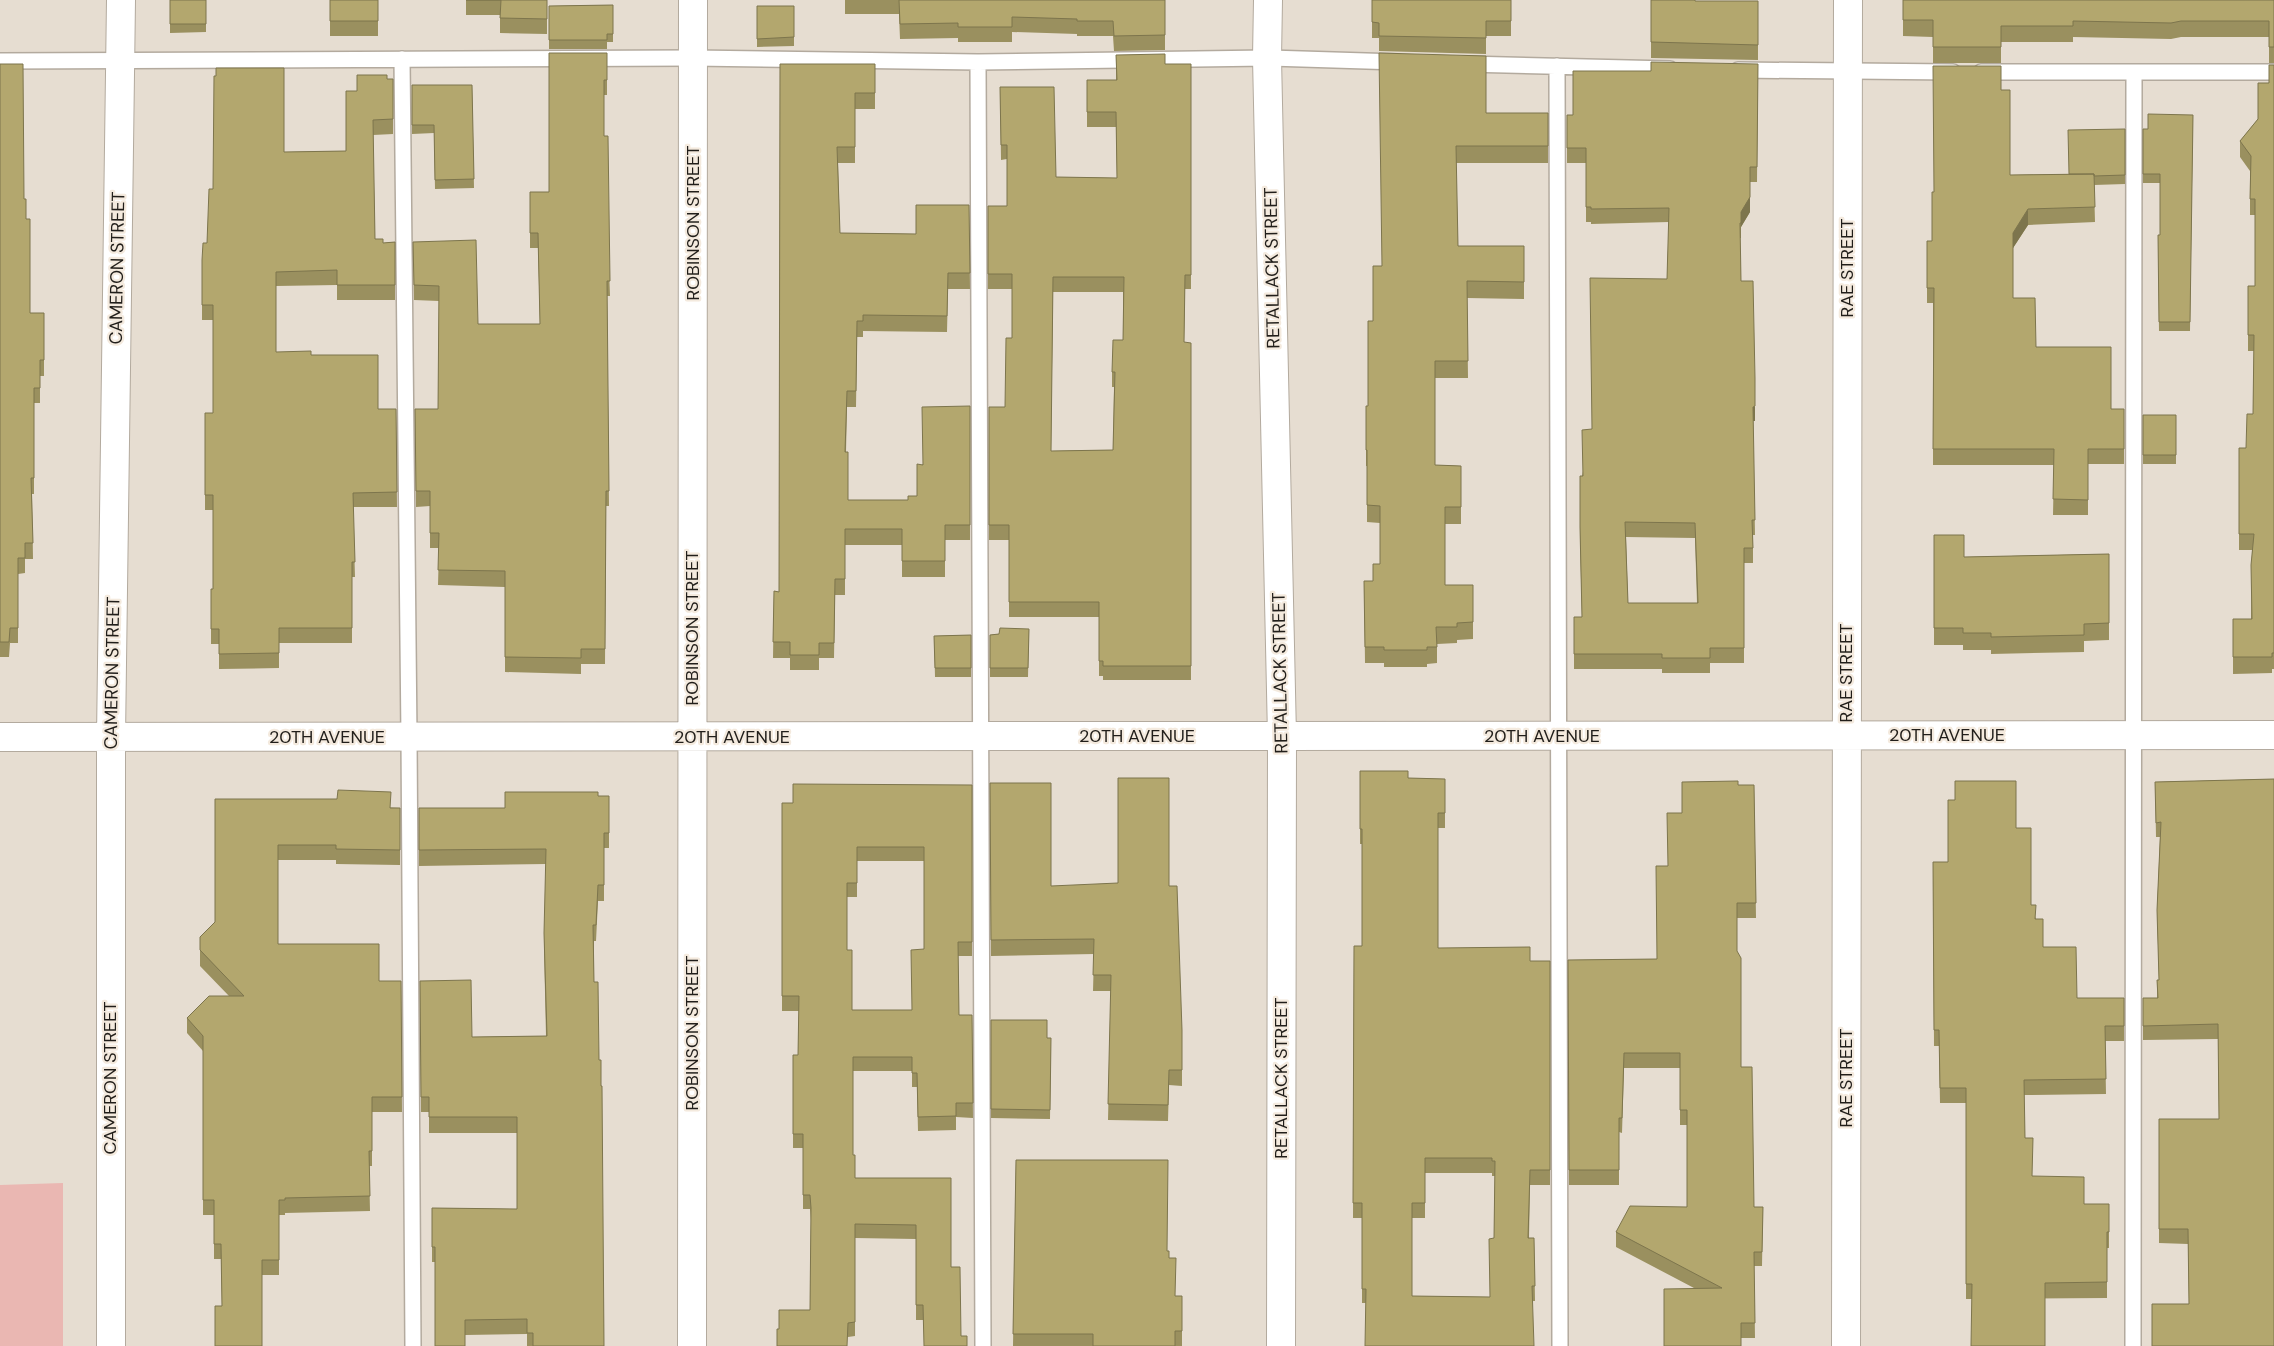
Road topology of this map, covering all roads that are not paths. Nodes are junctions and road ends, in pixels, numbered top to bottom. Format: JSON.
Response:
{"nodes":[{"id":1,"x":121,"y":0,"type":"edge"},
{"id":2,"x":693,"y":0,"type":"edge"},
{"id":3,"x":1268,"y":0,"type":"edge"},
{"id":4,"x":1848,"y":0,"type":"edge"},
{"id":5,"x":693,"y":58,"type":"junction"},
{"id":6,"x":1267,"y":58,"type":"junction"},
{"id":7,"x":402,"y":59,"type":"junction"},
{"id":8,"x":120,"y":60,"type":"junction"},
{"id":9,"x":0,"y":61,"type":"edge"},
{"id":10,"x":978,"y":62,"type":"junction"},
{"id":11,"x":1417,"y":62,"type":"edge"},
{"id":12,"x":1447,"y":63,"type":"edge"},
{"id":13,"x":1557,"y":66,"type":"junction"},
{"id":14,"x":1683,"y":69,"type":"edge"},
{"id":15,"x":1722,"y":70,"type":"edge"},
{"id":16,"x":1848,"y":72,"type":"junction"},
{"id":17,"x":2134,"y":72,"type":"junction"},
{"id":18,"x":2274,"y":72,"type":"edge"},
{"id":19,"x":1845,"y":735,"type":"junction"},
{"id":20,"x":2132,"y":735,"type":"junction"},
{"id":21,"x":2274,"y":735,"type":"edge"},
{"id":22,"x":982,"y":736,"type":"junction"},
{"id":23,"x":1282,"y":736,"type":"junction"},
{"id":24,"x":1558,"y":736,"type":"junction"},
{"id":25,"x":0,"y":737,"type":"edge"},
{"id":26,"x":111,"y":737,"type":"junction"},
{"id":27,"x":409,"y":737,"type":"junction"},
{"id":28,"x":692,"y":737,"type":"junction"},
{"id":29,"x":111,"y":1346,"type":"edge"},
{"id":30,"x":413,"y":1346,"type":"edge"},
{"id":31,"x":692,"y":1346,"type":"edge"},
{"id":32,"x":983,"y":1346,"type":"edge"},
{"id":33,"x":1281,"y":1346,"type":"edge"},
{"id":34,"x":1560,"y":1346,"type":"edge"},
{"id":35,"x":1846,"y":1346,"type":"edge"},
{"id":36,"x":2132,"y":1346,"type":"edge"}],
"edges":[{"from":1,"to":8,"type":"street","name":"CAMERON STREET"},
{"from":2,"to":5,"type":"street","name":"ROBINSON STREET"},
{"from":3,"to":6,"type":"street","name":"RETALLACK STREET"},
{"from":4,"to":16,"type":"street","name":"RAE STREET"},
{"from":5,"to":7,"type":"lane"},
{"from":5,"to":10,"type":"lane"},
{"from":5,"to":28,"type":"street","name":"ROBINSON STREET"},
{"from":6,"to":10,"type":"lane"},
{"from":6,"to":11,"type":"lane"},
{"from":6,"to":23,"type":"street","name":"RETALLACK STREET"},
{"from":7,"to":8,"type":"lane"},
{"from":7,"to":27,"type":"lane"},
{"from":8,"to":9,"type":"lane"},
{"from":8,"to":26,"type":"street","name":"CAMERON STREET"},
{"from":10,"to":22,"type":"lane"},
{"from":12,"to":13,"type":"lane"},
{"from":13,"to":14,"type":"lane"},
{"from":13,"to":24,"type":"lane"},
{"from":15,"to":16,"type":"lane"},
{"from":16,"to":17,"type":"lane"},
{"from":16,"to":19,"type":"street","name":"RAE STREET"},
{"from":17,"to":18,"type":"lane"},
{"from":17,"to":20,"type":"lane"},
{"from":19,"to":20,"type":"street","name":"20TH AVENUE"},
{"from":19,"to":24,"type":"street","name":"20TH AVENUE"},
{"from":19,"to":35,"type":"street","name":"RAE STREET"},
{"from":20,"to":21,"type":"street","name":"20TH AVENUE"},
{"from":20,"to":36,"type":"lane"},
{"from":22,"to":23,"type":"street","name":"20TH AVENUE"},
{"from":22,"to":28,"type":"street","name":"20TH AVENUE"},
{"from":22,"to":32,"type":"lane"},
{"from":23,"to":24,"type":"street","name":"20TH AVENUE"},
{"from":23,"to":33,"type":"street","name":"RETALLACK STREET"},
{"from":24,"to":34,"type":"lane"},
{"from":25,"to":26,"type":"street","name":"20TH AVENUE"},
{"from":26,"to":27,"type":"street","name":"20TH AVENUE"},
{"from":26,"to":29,"type":"street","name":"CAMERON STREET"},
{"from":27,"to":28,"type":"street","name":"20TH AVENUE"},
{"from":27,"to":30,"type":"lane"},
{"from":28,"to":31,"type":"street","name":"ROBINSON STREET"}]}
